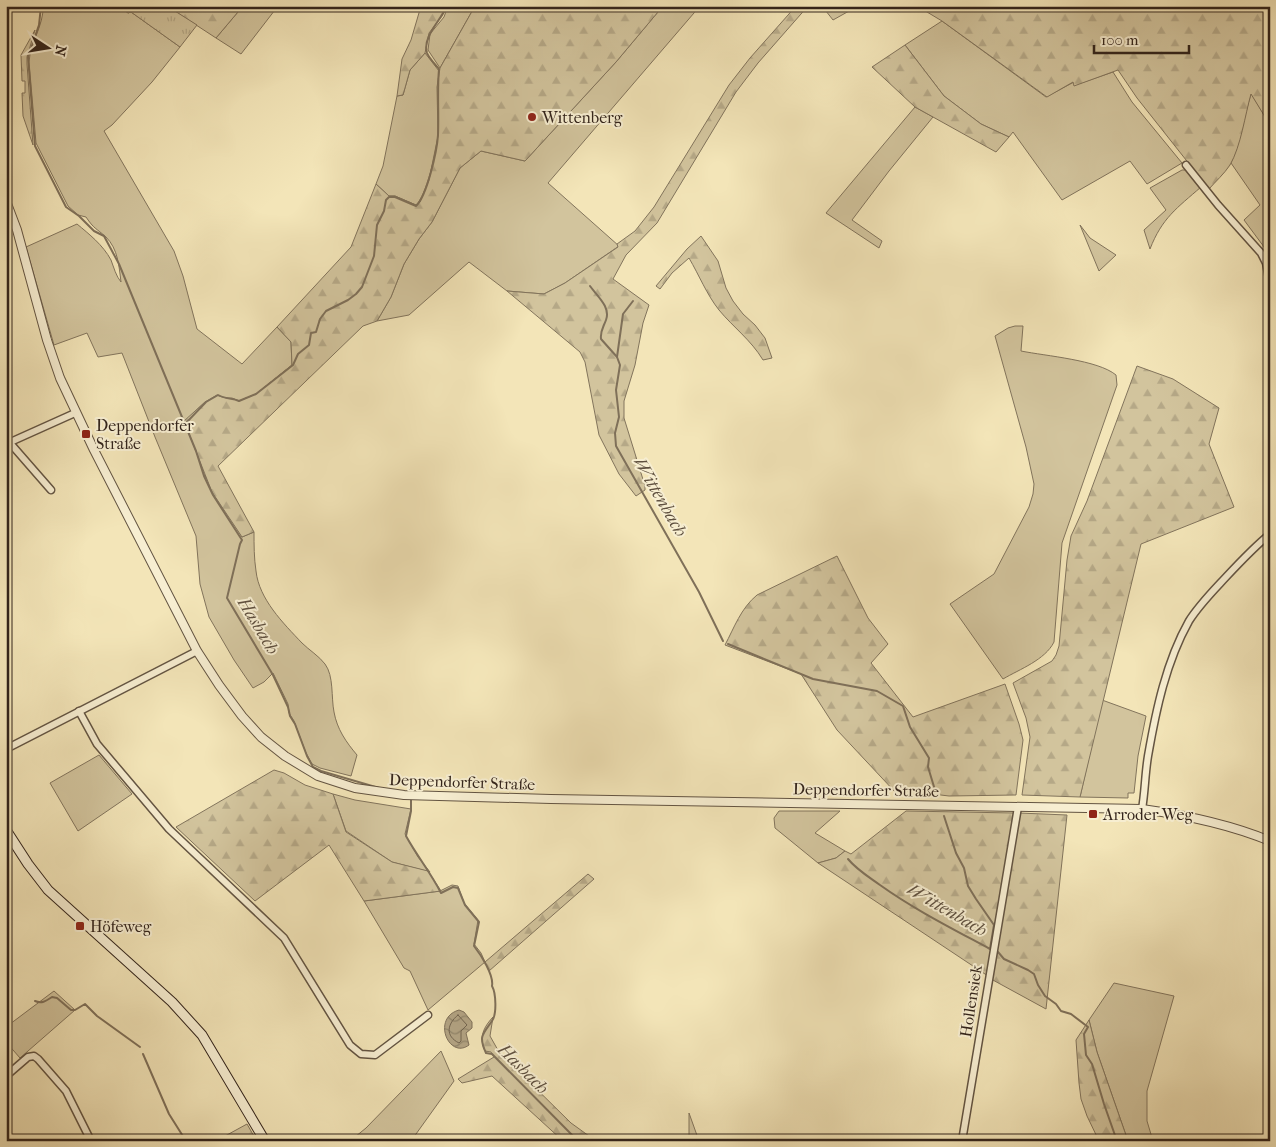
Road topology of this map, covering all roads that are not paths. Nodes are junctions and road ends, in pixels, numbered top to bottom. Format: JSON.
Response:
{"nodes":[{"id":1,"x":1186,"y":165,"type":"dead end"},
{"id":2,"x":6,"y":201,"type":"edge"},
{"id":3,"x":1270,"y":284,"type":"edge"},
{"id":4,"x":76,"y":413,"type":"junction"},
{"id":5,"x":8,"y":444,"type":"edge"},
{"id":6,"x":51,"y":490,"type":"dead end"},
{"id":7,"x":1270,"y":534,"type":"edge"},
{"id":8,"x":197,"y":651,"type":"junction"},
{"id":9,"x":79,"y":711,"type":"junction"},
{"id":10,"x":6,"y":748,"type":"edge"},
{"id":11,"x":1018,"y":806,"type":"junction"},
{"id":12,"x":1142,"y":809,"type":"junction"},
{"id":13,"x":6,"y":830,"type":"edge"},
{"id":14,"x":1270,"y":841,"type":"edge"},
{"id":15,"x":428,"y":1015,"type":"dead end"},
{"id":16,"x":6,"y":1076,"type":"edge"},
{"id":17,"x":91,"y":1141,"type":"edge"},
{"id":18,"x":265,"y":1141,"type":"edge"},
{"id":19,"x":962,"y":1141,"type":"edge"}],
"edges":[{"from":1,"to":3,"type":"street"},
{"from":2,"to":4,"type":"street","name":"Deppendorfer Straße"},
{"from":4,"to":5,"type":"street"},
{"from":4,"to":8,"type":"street","name":"Deppendorfer Straße"},
{"from":5,"to":6,"type":"street"},
{"from":7,"to":12,"type":"street"},
{"from":8,"to":9,"type":"street"},
{"from":8,"to":11,"type":"street","name":"Deppendorfer Straße"},
{"from":9,"to":10,"type":"street"},
{"from":9,"to":15,"type":"street"},
{"from":11,"to":12,"type":"street","name":"Deppendorfer Straße"},
{"from":11,"to":19,"type":"street","name":"Hollensiek"},
{"from":12,"to":14,"type":"street","name":"Deppendorfer Straße"},
{"from":13,"to":18,"type":"main road"},
{"from":16,"to":17,"type":"street"}]}
